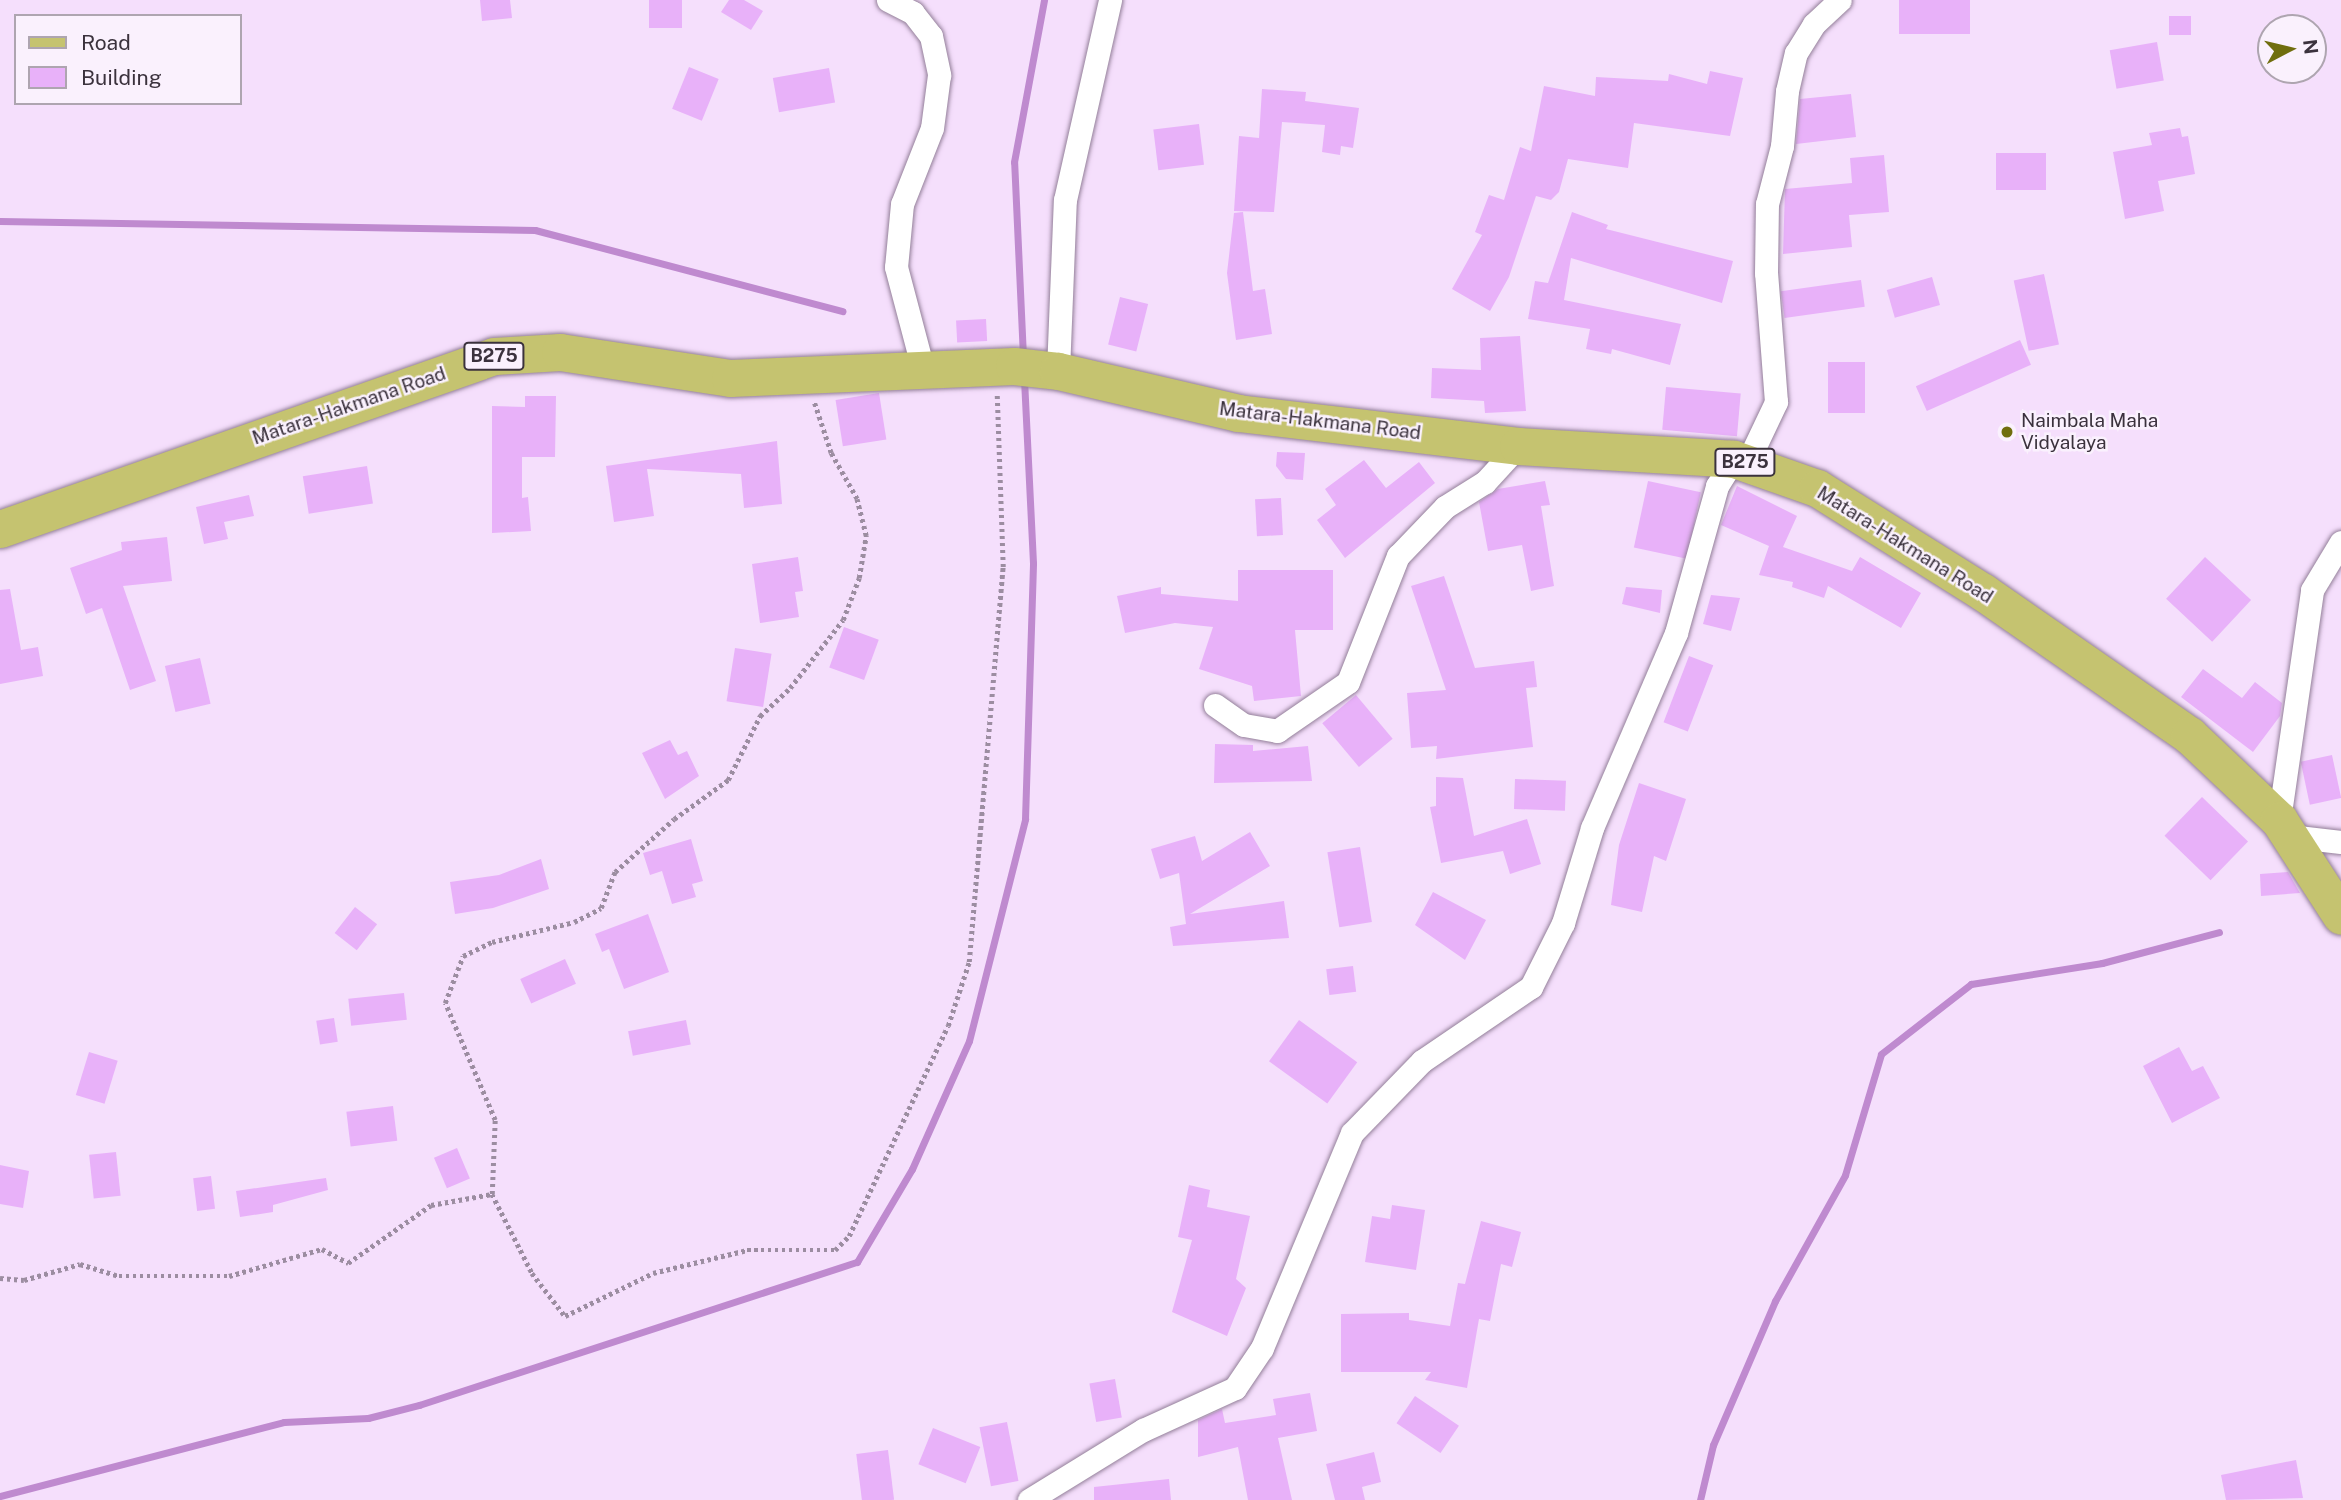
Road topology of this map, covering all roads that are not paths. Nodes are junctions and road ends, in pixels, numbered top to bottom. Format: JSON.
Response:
{"nodes":[{"id":1,"x":888,"y":0,"type":"edge"},
{"id":2,"x":1110,"y":0,"type":"edge"},
{"id":3,"x":1840,"y":0,"type":"edge"},
{"id":4,"x":923,"y":369,"type":"junction"},
{"id":5,"x":1058,"y":371,"type":"junction"},
{"id":6,"x":1518,"y":446,"type":"junction"},
{"id":7,"x":1740,"y":461,"type":"junction"},
{"id":8,"x":0,"y":529,"type":"edge"},
{"id":9,"x":2341,"y":542,"type":"edge"},
{"id":10,"x":1215,"y":705,"type":"dead end"},
{"id":11,"x":2284,"y":828,"type":"junction"},
{"id":12,"x":2341,"y":842,"type":"edge"},
{"id":13,"x":2341,"y":916,"type":"edge"},
{"id":14,"x":1028,"y":1500,"type":"edge"}],
"edges":[{"from":1,"to":4,"type":"street"},
{"from":2,"to":5,"type":"street"},
{"from":3,"to":7,"type":"street"},
{"from":4,"to":5,"type":"main road","name":"Matara-Hakmana Road","number":"B275"},
{"from":4,"to":8,"type":"main road","name":"Matara-Hakmana Road","number":"B275"},
{"from":5,"to":6,"type":"main road","name":"Matara-Hakmana Road","number":"B275"},
{"from":6,"to":7,"type":"main road","name":"Matara-Hakmana Road","number":"B275"},
{"from":6,"to":10,"type":"street"},
{"from":7,"to":11,"type":"main road","name":"Matara-Hakmana Road","number":"B275"},
{"from":7,"to":14,"type":"street"},
{"from":9,"to":11,"type":"street"},
{"from":11,"to":12,"type":"street"},
{"from":11,"to":13,"type":"main road","name":"Matara-Hakmana Road","number":"B275"}]}
